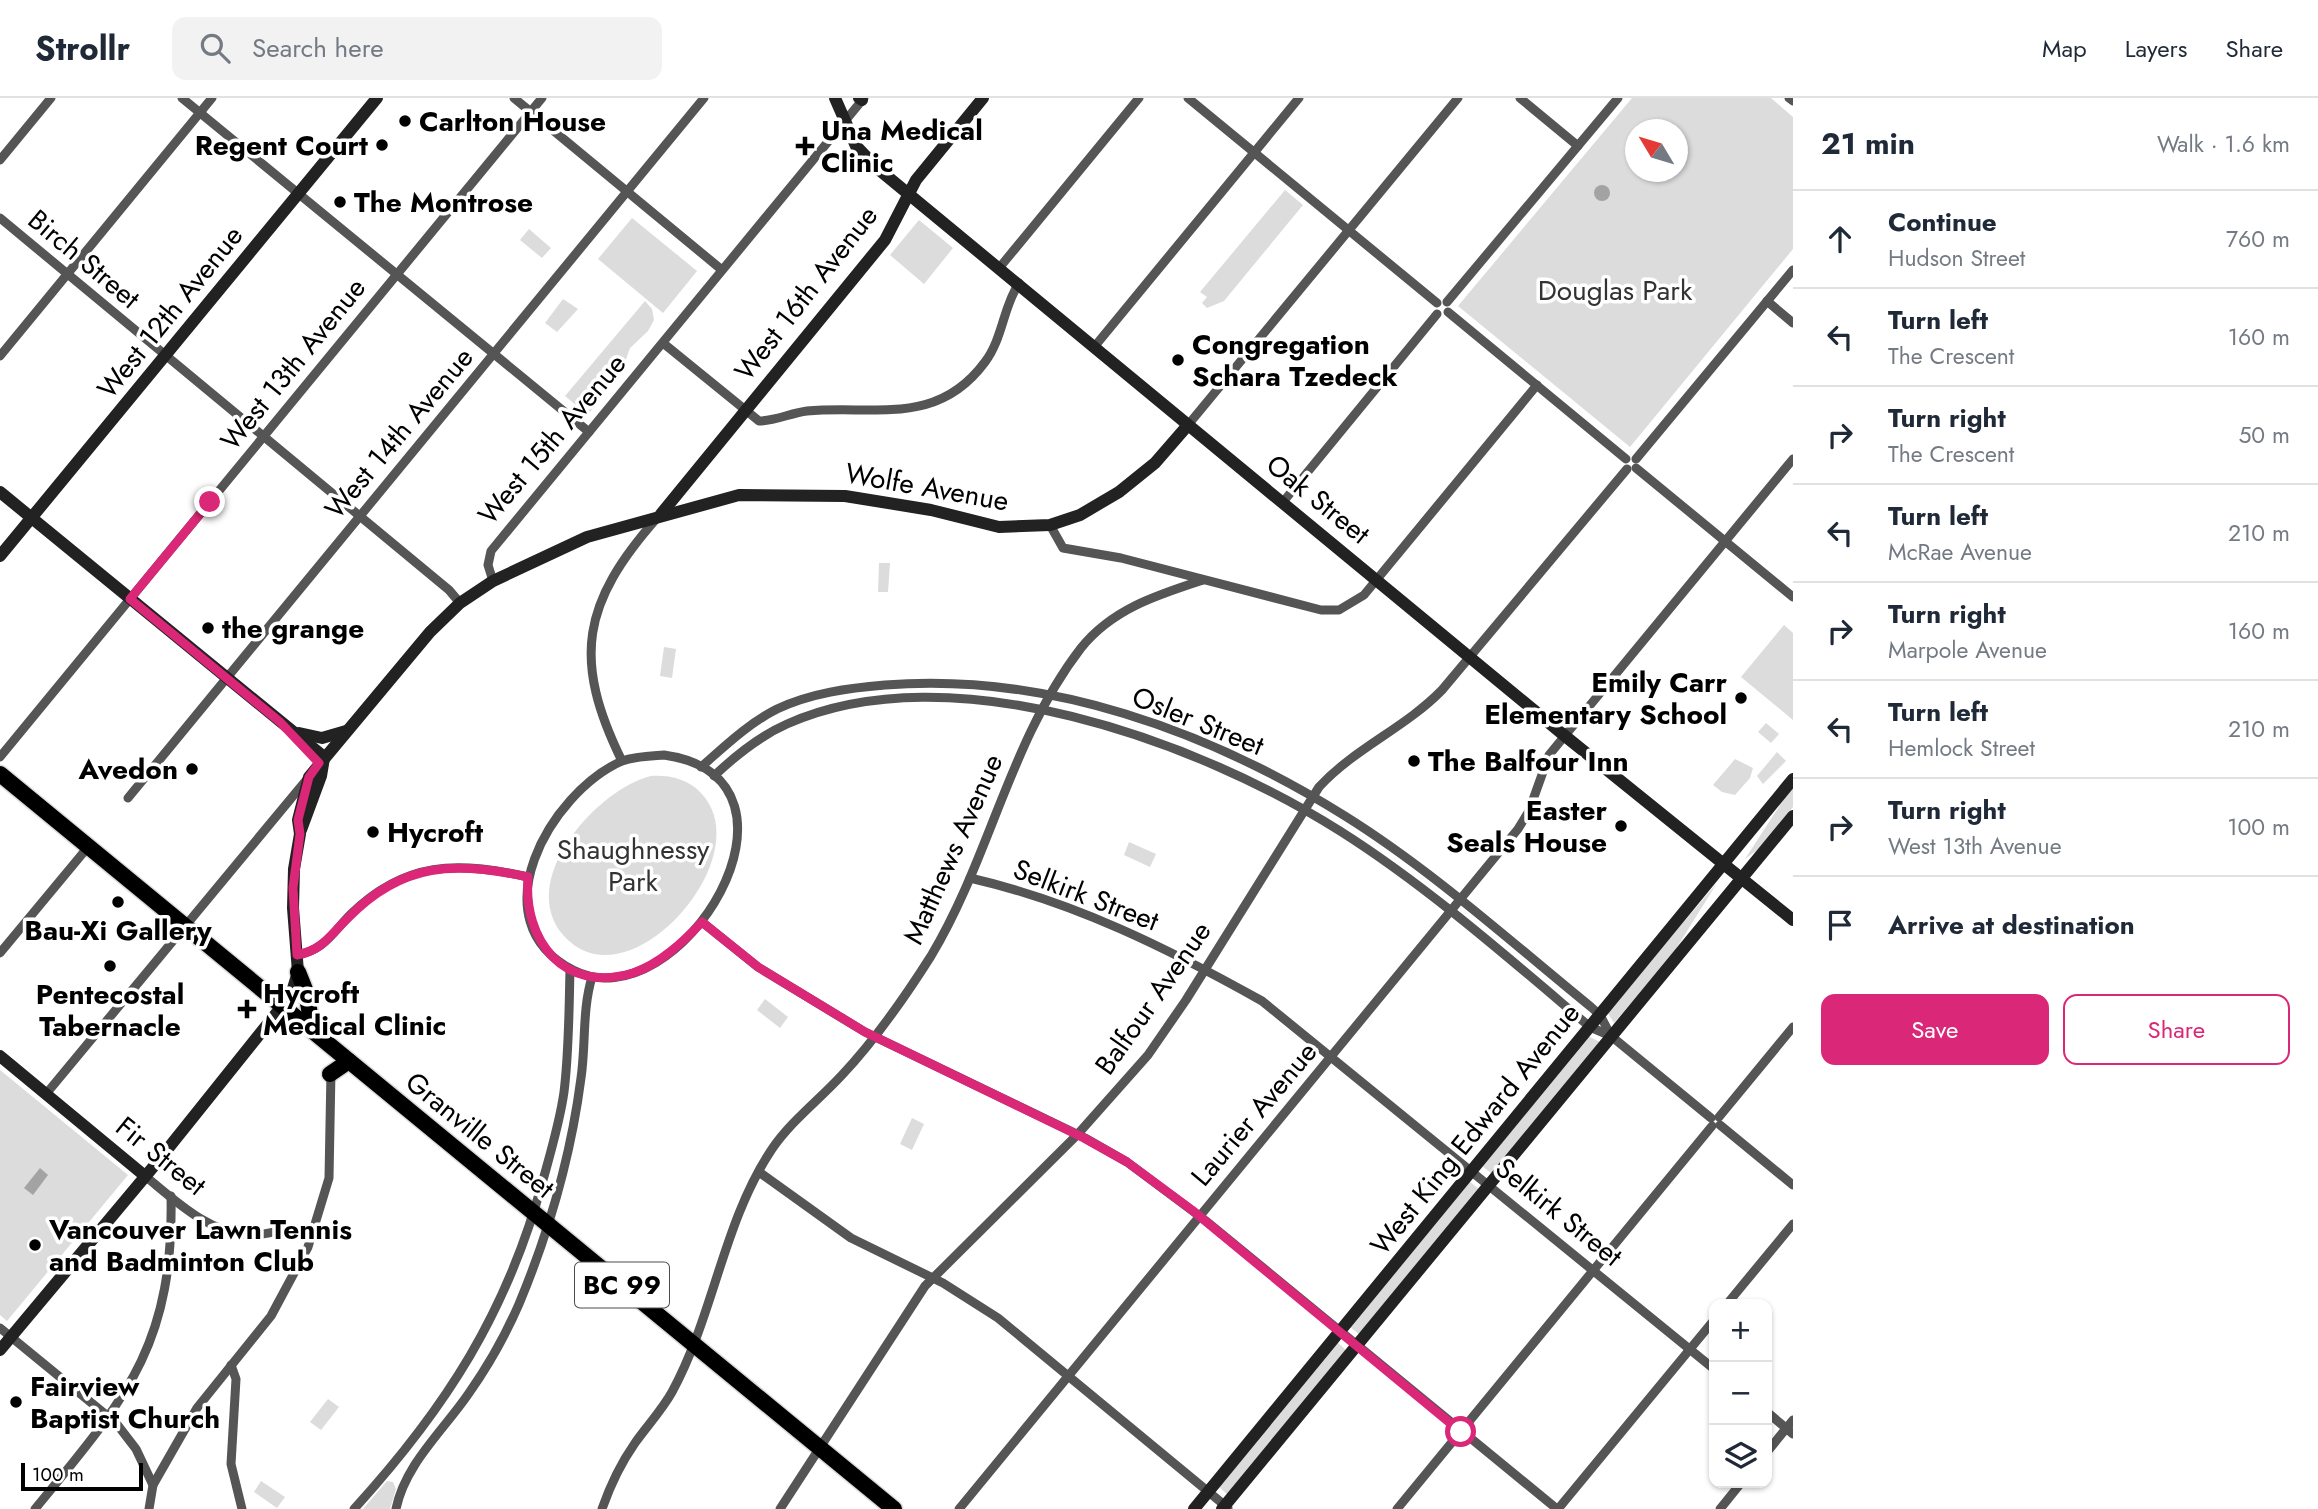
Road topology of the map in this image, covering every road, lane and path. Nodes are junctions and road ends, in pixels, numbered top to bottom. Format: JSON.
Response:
{"nodes":[{"id":1,"x":51,"y":98,"type":"edge"},
{"id":2,"x":182,"y":98,"type":"edge"},
{"id":3,"x":212,"y":98,"type":"edge"},
{"id":4,"x":377,"y":98,"type":"edge"},
{"id":5,"x":514,"y":98,"type":"edge"},
{"id":6,"x":542,"y":98,"type":"edge"},
{"id":7,"x":704,"y":98,"type":"edge"},
{"id":8,"x":835,"y":98,"type":"edge"},
{"id":9,"x":983,"y":98,"type":"edge"},
{"id":10,"x":1139,"y":98,"type":"edge"},
{"id":11,"x":1188,"y":98,"type":"edge"},
{"id":12,"x":1298,"y":98,"type":"edge"},
{"id":13,"x":1458,"y":98,"type":"edge"},
{"id":14,"x":1520,"y":98,"type":"edge"},
{"id":15,"x":1618,"y":98,"type":"edge"},
{"id":16,"x":862,"y":99,"type":"edge"},
{"id":17,"x":531,"y":112,"type":"junction"},
{"id":18,"x":200,"y":113,"type":"junction"},
{"id":19,"x":845,"y":122,"type":"junction"},
{"id":20,"x":1578,"y":146,"type":"junction"},
{"id":21,"x":1254,"y":151,"type":"junction"},
{"id":22,"x":0,"y":160,"type":"edge"},
{"id":23,"x":627,"y":191,"type":"junction"},
{"id":24,"x":909,"y":192,"type":"junction"},
{"id":25,"x":298,"y":193,"type":"junction"},
{"id":26,"x":0,"y":218,"type":"edge"},
{"id":27,"x":1349,"y":228,"type":"junction"},
{"id":28,"x":1000,"y":267,"type":"junction"},
{"id":29,"x":722,"y":270,"type":"junction"},
{"id":30,"x":1793,"y":270,"type":"edge"},
{"id":31,"x":67,"y":274,"type":"junction"},
{"id":32,"x":396,"y":274,"type":"junction"},
{"id":33,"x":1019,"y":283,"type":"junction"},
{"id":34,"x":1767,"y":301,"type":"junction"},
{"id":35,"x":1442,"y":308,"type":"junction"},
{"id":36,"x":1793,"y":323,"type":"edge"},
{"id":37,"x":663,"y":343,"type":"junction"},
{"id":38,"x":1095,"y":346,"type":"junction"},
{"id":39,"x":494,"y":354,"type":"junction"},
{"id":40,"x":0,"y":356,"type":"edge"},
{"id":41,"x":165,"y":356,"type":"junction"},
{"id":42,"x":1537,"y":385,"type":"junction"},
{"id":43,"x":746,"y":411,"type":"junction"},
{"id":44,"x":1188,"y":425,"type":"junction"},
{"id":45,"x":589,"y":432,"type":"junction"},
{"id":46,"x":263,"y":437,"type":"junction"},
{"id":47,"x":1793,"y":459,"type":"edge"},
{"id":48,"x":1631,"y":464,"type":"junction"},
{"id":49,"x":0,"y":492,"type":"edge"},
{"id":50,"x":1283,"y":502,"type":"junction"},
{"id":51,"x":661,"y":514,"type":"junction"},
{"id":52,"x":360,"y":515,"type":"junction"},
{"id":53,"x":32,"y":517,"type":"junction"},
{"id":54,"x":1050,"y":525,"type":"junction"},
{"id":55,"x":1726,"y":540,"type":"junction"},
{"id":56,"x":0,"y":556,"type":"edge"},
{"id":57,"x":1377,"y":579,"type":"junction"},
{"id":58,"x":1203,"y":580,"type":"junction"},
{"id":59,"x":493,"y":581,"type":"junction"},
{"id":60,"x":1792,"y":595,"type":"edge"},
{"id":61,"x":130,"y":599,"type":"junction"},
{"id":62,"x":460,"y":603,"type":"junction"},
{"id":63,"x":1471,"y":658,"type":"junction"},
{"id":64,"x":226,"y":678,"type":"junction"},
{"id":65,"x":1050,"y":694,"type":"junction"},
{"id":66,"x":1042,"y":709,"type":"junction"},
{"id":67,"x":280,"y":722,"type":"junction"},
{"id":68,"x":294,"y":730,"type":"junction"},
{"id":69,"x":346,"y":730,"type":"junction"},
{"id":70,"x":1564,"y":736,"type":"junction"},
{"id":71,"x":0,"y":757,"type":"edge"},
{"id":72,"x":622,"y":761,"type":"junction"},
{"id":73,"x":322,"y":762,"type":"junction"},
{"id":74,"x":701,"y":766,"type":"junction"},
{"id":75,"x":0,"y":774,"type":"edge"},
{"id":76,"x":714,"y":776,"type":"junction"},
{"id":77,"x":309,"y":777,"type":"junction"},
{"id":78,"x":1793,"y":779,"type":"edge"},
{"id":79,"x":1312,"y":796,"type":"junction"},
{"id":80,"x":128,"y":798,"type":"dead end"},
{"id":81,"x":1303,"y":810,"type":"junction"},
{"id":82,"x":1793,"y":816,"type":"edge"},
{"id":83,"x":300,"y":834,"type":"junction"},
{"id":84,"x":88,"y":847,"type":"junction"},
{"id":85,"x":1724,"y":863,"type":"junction"},
{"id":86,"x":528,"y":877,"type":"junction"},
{"id":87,"x":970,"y":878,"type":"junction"},
{"id":88,"x":1742,"y":878,"type":"junction"},
{"id":89,"x":1459,"y":901,"type":"junction"},
{"id":90,"x":1450,"y":913,"type":"junction"},
{"id":91,"x":1793,"y":920,"type":"edge"},
{"id":92,"x":702,"y":922,"type":"junction"},
{"id":93,"x":184,"y":926,"type":"junction"},
{"id":94,"x":0,"y":953,"type":"edge"},
{"id":95,"x":297,"y":955,"type":"junction"},
{"id":96,"x":1205,"y":969,"type":"junction"},
{"id":97,"x":570,"y":970,"type":"junction"},
{"id":98,"x":298,"y":972,"type":"junction"},
{"id":99,"x":592,"y":978,"type":"junction"},
{"id":100,"x":282,"y":1007,"type":"junction"},
{"id":101,"x":1600,"y":1015,"type":"junction"},
{"id":102,"x":1590,"y":1027,"type":"junction"},
{"id":103,"x":1793,"y":1027,"type":"edge"},
{"id":104,"x":313,"y":1031,"type":"junction"},
{"id":105,"x":1611,"y":1036,"type":"junction"},
{"id":106,"x":874,"y":1037,"type":"junction"},
{"id":107,"x":1332,"y":1055,"type":"junction"},
{"id":108,"x":0,"y":1056,"type":"edge"},
{"id":109,"x":344,"y":1057,"type":"junction"},
{"id":110,"x":330,"y":1074,"type":"joint"},
{"id":111,"x":46,"y":1094,"type":"junction"},
{"id":112,"x":1716,"y":1121,"type":"junction"},
{"id":113,"x":1077,"y":1135,"type":"junction"},
{"id":114,"x":1473,"y":1170,"type":"junction"},
{"id":115,"x":759,"y":1172,"type":"junction"},
{"id":116,"x":145,"y":1176,"type":"junction"},
{"id":117,"x":1489,"y":1184,"type":"junction"},
{"id":118,"x":1793,"y":1185,"type":"edge"},
{"id":119,"x":171,"y":1196,"type":"junction"},
{"id":120,"x":534,"y":1213,"type":"junction"},
{"id":121,"x":1200,"y":1216,"type":"junction"},
{"id":122,"x":548,"y":1224,"type":"junction"},
{"id":123,"x":1793,"y":1224,"type":"edge"},
{"id":124,"x":314,"y":1231,"type":"junction"},
{"id":125,"x":1593,"y":1270,"type":"junction"},
{"id":126,"x":933,"y":1278,"type":"junction"},
{"id":127,"x":1731,"y":1299,"type":"edge"},
{"id":128,"x":1709,"y":1326,"type":"edge"},
{"id":129,"x":0,"y":1328,"type":"edge"},
{"id":130,"x":1340,"y":1332,"type":"junction"},
{"id":131,"x":11,"y":1337,"type":"junction"},
{"id":132,"x":692,"y":1343,"type":"junction"},
{"id":133,"x":1356,"y":1345,"type":"junction"},
{"id":134,"x":1690,"y":1349,"type":"junction"},
{"id":135,"x":0,"y":1350,"type":"edge"},
{"id":136,"x":1709,"y":1365,"type":"edge"},
{"id":137,"x":231,"y":1366,"type":"junction"},
{"id":138,"x":1068,"y":1377,"type":"junction"},
{"id":139,"x":1772,"y":1415,"type":"edge"},
{"id":140,"x":109,"y":1417,"type":"junction"},
{"id":141,"x":1791,"y":1427,"type":"edge"},
{"id":142,"x":1461,"y":1432,"type":"junction"},
{"id":143,"x":819,"y":1447,"type":"junction"},
{"id":144,"x":1772,"y":1447,"type":"edge"},
{"id":145,"x":391,"y":1469,"type":"junction"},
{"id":146,"x":404,"y":1479,"type":"junction"},
{"id":147,"x":153,"y":1485,"type":"junction"},
{"id":148,"x":1737,"y":1488,"type":"edge"},
{"id":149,"x":1208,"y":1491,"type":"junction"},
{"id":150,"x":1226,"y":1508,"type":"edge"},
{"id":151,"x":35,"y":1509,"type":"edge"},
{"id":152,"x":149,"y":1509,"type":"edge"},
{"id":153,"x":242,"y":1509,"type":"edge"},
{"id":154,"x":354,"y":1509,"type":"edge"},
{"id":155,"x":396,"y":1509,"type":"edge"},
{"id":156,"x":601,"y":1509,"type":"edge"},
{"id":157,"x":779,"y":1509,"type":"edge"},
{"id":158,"x":894,"y":1509,"type":"edge"},
{"id":159,"x":959,"y":1509,"type":"edge"},
{"id":160,"x":1194,"y":1509,"type":"edge"},
{"id":161,"x":1397,"y":1509,"type":"edge"},
{"id":162,"x":1557,"y":1509,"type":"edge"},
{"id":163,"x":1720,"y":1509,"type":"edge"}],
"edges":[{"from":1,"to":22,"type":"street"},
{"from":2,"to":18,"type":"street"},
{"from":3,"to":18,"type":"street"},
{"from":4,"to":25,"type":"main road","name":"West 12th Avenue"},
{"from":5,"to":17,"type":"street"},
{"from":6,"to":17,"type":"street","name":"West 13th Avenue"},
{"from":7,"to":23,"type":"street","name":"West 14th Avenue"},
{"from":8,"to":19,"type":"main road","name":"Oak Street"},
{"from":9,"to":24,"type":"main road","name":"West 16th Avenue"},
{"from":10,"to":28,"type":"street"},
{"from":11,"to":21,"type":"street"},
{"from":12,"to":21,"type":"street"},
{"from":13,"to":27,"type":"street"},
{"from":14,"to":20,"type":"street"},
{"from":15,"to":20,"type":"street"},
{"from":16,"to":19,"type":"street","name":"West 15th Avenue"},
{"from":17,"to":23,"type":"street"},
{"from":17,"to":32,"type":"street","name":"West 13th Avenue"},
{"from":18,"to":25,"type":"street"},
{"from":18,"to":31,"type":"street"},
{"from":19,"to":24,"type":"main road","name":"Oak Street"},
{"from":19,"to":29,"type":"street","name":"West 15th Avenue"},
{"from":20,"to":35,"type":"street"},
{"from":21,"to":27,"type":"street"},
{"from":21,"to":38,"type":"street"},
{"from":23,"to":29,"type":"street"},
{"from":23,"to":39,"type":"street","name":"West 14th Avenue"},
{"from":24,"to":28,"type":"main road","name":"Oak Street"},
{"from":24,"to":43,"type":"main road","name":"West 16th Avenue"},
{"from":25,"to":32,"type":"street"},
{"from":25,"to":41,"type":"main road","name":"West 12th Avenue"},
{"from":26,"to":31,"type":"street","name":"Birch Street"},
{"from":27,"to":35,"type":"street"},
{"from":27,"to":44,"type":"street"},
{"from":28,"to":33,"type":"main road","name":"Oak Street"},
{"from":29,"to":37,"type":"street","name":"West 15th Avenue"},
{"from":30,"to":34,"type":"street","name":"Balfour Avenue"},
{"from":31,"to":40,"type":"street"},
{"from":31,"to":41,"type":"street","name":"Birch Street"},
{"from":32,"to":39,"type":"street"},
{"from":32,"to":46,"type":"street","name":"West 13th Avenue"},
{"from":33,"to":38,"type":"main road","name":"Oak Street"},
{"from":33,"to":43,"type":"street"},
{"from":34,"to":36,"type":"street"},
{"from":34,"to":48,"type":"street","name":"Balfour Avenue"},
{"from":35,"to":42,"type":"street"},
{"from":35,"to":50,"type":"street"},
{"from":37,"to":43,"type":"street"},
{"from":37,"to":45,"type":"street","name":"West 15th Avenue"},
{"from":38,"to":44,"type":"main road","name":"Oak Street"},
{"from":39,"to":45,"type":"street"},
{"from":39,"to":52,"type":"street","name":"West 14th Avenue"},
{"from":41,"to":46,"type":"street","name":"Birch Street"},
{"from":41,"to":53,"type":"main road","name":"West 12th Avenue"},
{"from":42,"to":48,"type":"street"},
{"from":42,"to":57,"type":"street"},
{"from":43,"to":51,"type":"main road","name":"West 16th Avenue"},
{"from":44,"to":50,"type":"main road","name":"Oak Street"},
{"from":44,"to":54,"type":"main road","name":"Wolfe Avenue"},
{"from":45,"to":59,"type":"street","name":"West 15th Avenue"},
{"from":46,"to":52,"type":"street","name":"Birch Street"},
{"from":46,"to":61,"type":"street","name":"West 13th Avenue"},
{"from":47,"to":55,"type":"street","name":"Laurier Avenue"},
{"from":48,"to":55,"type":"street"},
{"from":48,"to":63,"type":"street","name":"Balfour Avenue"},
{"from":49,"to":53,"type":"main road"},
{"from":50,"to":57,"type":"main road","name":"Oak Street"},
{"from":51,"to":54,"type":"main road","name":"Wolfe Avenue"},
{"from":51,"to":59,"type":"main road","name":"Wolfe Avenue"},
{"from":51,"to":72,"type":"street"},
{"from":52,"to":62,"type":"street","name":"Birch Street"},
{"from":52,"to":64,"type":"street","name":"West 14th Avenue"},
{"from":53,"to":56,"type":"main road","name":"West 12th Avenue"},
{"from":53,"to":61,"type":"main road"},
{"from":54,"to":58,"type":"street"},
{"from":55,"to":60,"type":"street"},
{"from":55,"to":70,"type":"street","name":"Laurier Avenue"},
{"from":57,"to":58,"type":"street"},
{"from":57,"to":63,"type":"main road","name":"Oak Street"},
{"from":58,"to":65,"type":"street","name":"Matthews Avenue"},
{"from":59,"to":62,"type":"main road"},
{"from":61,"to":64,"type":"main road"},
{"from":61,"to":71,"type":"street","name":"West 13th Avenue"},
{"from":62,"to":69,"type":"main road"},
{"from":63,"to":70,"type":"main road","name":"Oak Street"},
{"from":63,"to":79,"type":"street","name":"Balfour Avenue"},
{"from":64,"to":67,"type":"main road"},
{"from":64,"to":80,"type":"street","name":"West 14th Avenue"},
{"from":65,"to":66,"type":"street","name":"Matthews Avenue"},
{"from":65,"to":74,"type":"street","name":"Osler Street"},
{"from":65,"to":79,"type":"street","name":"Osler Street"},
{"from":66,"to":76,"type":"street","name":"Osler Street"},
{"from":66,"to":81,"type":"street","name":"Osler Street"},
{"from":66,"to":87,"type":"street","name":"Matthews Avenue"},
{"from":67,"to":68,"type":"main road"},
{"from":67,"to":73,"type":"main road"},
{"from":68,"to":69,"type":"main road"},
{"from":68,"to":73,"type":"main road"},
{"from":69,"to":73,"type":"main road"},
{"from":70,"to":85,"type":"main road","name":"Oak Street"},
{"from":70,"to":89,"type":"street","name":"Laurier Avenue"},
{"from":72,"to":74,"type":"street"},
{"from":72,"to":86,"type":"street"},
{"from":73,"to":77,"type":"main road"},
{"from":73,"to":83,"type":"main road"},
{"from":74,"to":76,"type":"street"},
{"from":75,"to":84,"type":"highway","name":"Granville Street","number":"BC 99"},
{"from":76,"to":92,"type":"street"},
{"from":77,"to":83,"type":"main road"},
{"from":77,"to":93,"type":"street"},
{"from":78,"to":85,"type":"main road","name":"West King Edward Avenue"},
{"from":79,"to":81,"type":"street","name":"Balfour Avenue"},
{"from":79,"to":89,"type":"street","name":"Osler Street"},
{"from":81,"to":90,"type":"street","name":"Osler Street"},
{"from":81,"to":96,"type":"street","name":"Balfour Avenue"},
{"from":82,"to":88,"type":"main road","name":"West King Edward Avenue"},
{"from":83,"to":95,"type":"main road"},
{"from":84,"to":93,"type":"highway","name":"Granville Street","number":"BC 99"},
{"from":84,"to":94,"type":"street"},
{"from":85,"to":88,"type":"main road","name":"Oak Street"},
{"from":85,"to":101,"type":"main road","name":"West King Edward Avenue"},
{"from":86,"to":95,"type":"street"},
{"from":86,"to":97,"type":"street"},
{"from":87,"to":96,"type":"street","name":"Selkirk Street"},
{"from":87,"to":106,"type":"street","name":"Matthews Avenue"},
{"from":88,"to":91,"type":"main road","name":"Oak Street"},
{"from":88,"to":105,"type":"main road","name":"West King Edward Avenue"},
{"from":89,"to":90,"type":"street","name":"Laurier Avenue"},
{"from":89,"to":101,"type":"street","name":"Osler Street"},
{"from":90,"to":102,"type":"street","name":"Osler Street"},
{"from":90,"to":107,"type":"street","name":"Laurier Avenue"},
{"from":92,"to":99,"type":"street"},
{"from":92,"to":106,"type":"street"},
{"from":93,"to":100,"type":"highway","name":"Granville Street","number":"BC 99"},
{"from":93,"to":111,"type":"street"},
{"from":95,"to":98,"type":"main road"},
{"from":96,"to":107,"type":"street","name":"Selkirk Street"},
{"from":96,"to":113,"type":"street","name":"Balfour Avenue"},
{"from":97,"to":99,"type":"street"},
{"from":97,"to":120,"type":"street"},
{"from":98,"to":100,"type":"main road"},
{"from":98,"to":104,"type":"highway"},
{"from":99,"to":122,"type":"street"},
{"from":100,"to":104,"type":"highway","name":"Granville Street","number":"BC 99"},
{"from":100,"to":116,"type":"main road"},
{"from":101,"to":102,"type":"main road","name":"West King Edward Avenue"},
{"from":101,"to":105,"type":"street","name":"Osler Street"},
{"from":102,"to":105,"type":"street","name":"Osler Street"},
{"from":102,"to":114,"type":"main road","name":"West King Edward Avenue"},
{"from":103,"to":112,"type":"street"},
{"from":104,"to":109,"type":"highway","name":"Granville Street","number":"BC 99"},
{"from":105,"to":112,"type":"street","name":"Osler Street"},
{"from":105,"to":117,"type":"main road","name":"West King Edward Avenue"},
{"from":106,"to":113,"type":"street"},
{"from":106,"to":115,"type":"street","name":"Matthews Avenue"},
{"from":107,"to":114,"type":"street","name":"Selkirk Street"},
{"from":107,"to":121,"type":"street","name":"Laurier Avenue"},
{"from":108,"to":111,"type":"main road","name":"Fir Street"},
{"from":109,"to":110,"type":"highway"},
{"from":109,"to":120,"type":"highway","name":"Granville Street","number":"BC 99"},
{"from":110,"to":124,"type":"street"},
{"from":111,"to":116,"type":"main road","name":"Fir Street"},
{"from":112,"to":118,"type":"street","name":"Osler Street"},
{"from":112,"to":125,"type":"street"},
{"from":113,"to":121,"type":"street"},
{"from":113,"to":126,"type":"street","name":"Balfour Avenue"},
{"from":114,"to":117,"type":"street","name":"Selkirk Street"},
{"from":114,"to":130,"type":"main road","name":"West King Edward Avenue"},
{"from":115,"to":126,"type":"street"},
{"from":115,"to":132,"type":"street","name":"Matthews Avenue"},
{"from":116,"to":119,"type":"street","name":"Fir Street"},
{"from":116,"to":131,"type":"main road"},
{"from":117,"to":125,"type":"street","name":"Selkirk Street"},
{"from":117,"to":133,"type":"main road","name":"West King Edward Avenue"},
{"from":119,"to":124,"type":"street","name":"Fir Street"},
{"from":119,"to":140,"type":"street"},
{"from":120,"to":122,"type":"highway","name":"Granville Street","number":"BC 99"},
{"from":120,"to":145,"type":"street"},
{"from":121,"to":130,"type":"street"},
{"from":121,"to":138,"type":"street","name":"Laurier Avenue"},
{"from":122,"to":132,"type":"highway","name":"Granville Street","number":"BC 99"},
{"from":122,"to":146,"type":"street"},
{"from":123,"to":127,"type":"street"},
{"from":124,"to":137,"type":"street"},
{"from":125,"to":134,"type":"street","name":"Selkirk Street"},
{"from":125,"to":142,"type":"street"},
{"from":126,"to":138,"type":"street"},
{"from":126,"to":143,"type":"street","name":"Balfour Avenue"},
{"from":128,"to":134,"type":"street"},
{"from":129,"to":131,"type":"street"},
{"from":130,"to":133,"type":"street"},
{"from":130,"to":149,"type":"main road","name":"West King Edward Avenue"},
{"from":131,"to":135,"type":"main road"},
{"from":131,"to":140,"type":"street"},
{"from":132,"to":143,"type":"highway","name":"Granville Street","number":"BC 99"},
{"from":132,"to":156,"type":"street","name":"Matthews Avenue"},
{"from":133,"to":142,"type":"street"},
{"from":133,"to":150,"type":"main road","name":"West King Edward Avenue"},
{"from":134,"to":136,"type":"street","name":"Selkirk Street"},
{"from":134,"to":162,"type":"street"},
{"from":137,"to":147,"type":"street"},
{"from":137,"to":153,"type":"street"},
{"from":138,"to":149,"type":"street"},
{"from":138,"to":159,"type":"street","name":"Laurier Avenue"},
{"from":139,"to":141,"type":"street"},
{"from":140,"to":147,"type":"street"},
{"from":140,"to":151,"type":"street"},
{"from":141,"to":144,"type":"street"},
{"from":142,"to":161,"type":"street"},
{"from":142,"to":162,"type":"street"},
{"from":143,"to":157,"type":"street","name":"Balfour Avenue"},
{"from":143,"to":158,"type":"highway","name":"Granville Street","number":"BC 99"},
{"from":145,"to":146,"type":"street"},
{"from":145,"to":154,"type":"street"},
{"from":146,"to":155,"type":"street"},
{"from":147,"to":152,"type":"street"},
{"from":148,"to":163,"type":"street"},
{"from":149,"to":150,"type":"street"},
{"from":149,"to":160,"type":"main road","name":"West King Edward Avenue"}]}
